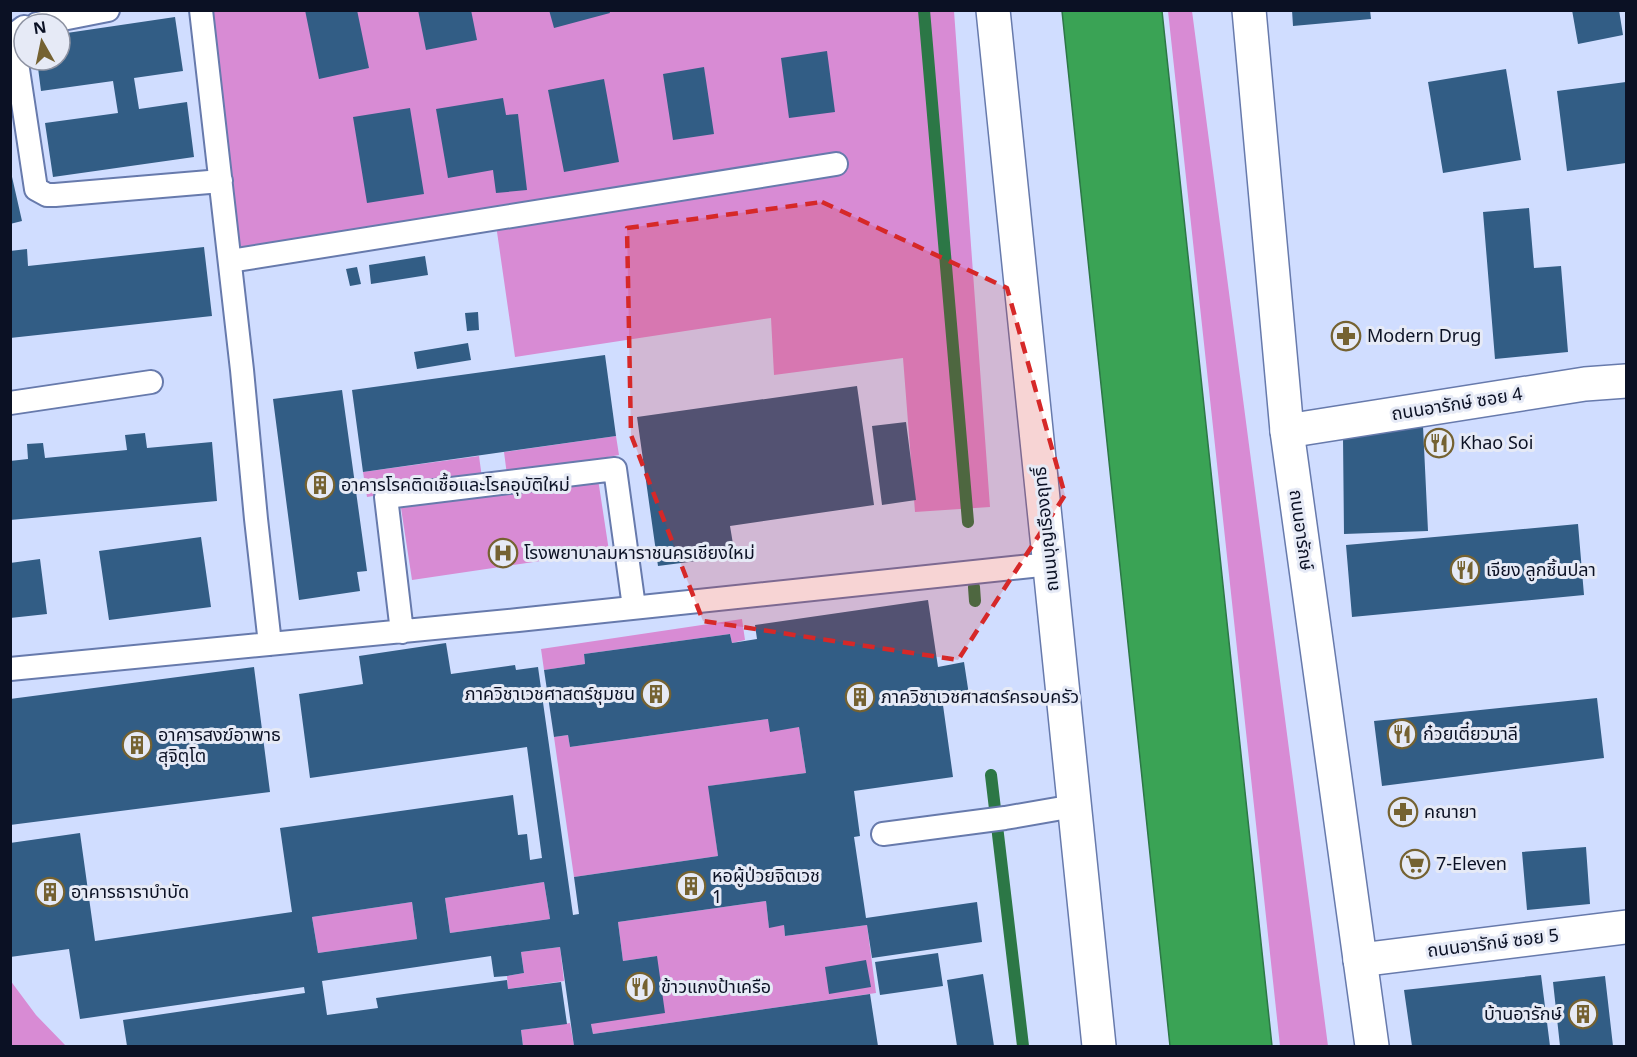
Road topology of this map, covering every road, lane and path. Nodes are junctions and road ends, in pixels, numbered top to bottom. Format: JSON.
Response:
{"nodes":[{"id":1,"x":108,"y":10,"type":"edge"},
{"id":2,"x":201,"y":10,"type":"edge"},
{"id":3,"x":993,"y":10,"type":"edge"},
{"id":4,"x":1249,"y":10,"type":"edge"},
{"id":5,"x":72,"y":17,"type":"edge"},
{"id":6,"x":18,"y":72,"type":"edge"},
{"id":7,"x":836,"y":164,"type":"dead end"},
{"id":8,"x":221,"y":181,"type":"junction"},
{"id":9,"x":230,"y":261,"type":"junction"},
{"id":10,"x":1626,"y":381,"type":"edge"},
{"id":11,"x":151,"y":382,"type":"dead end"},
{"id":12,"x":10,"y":402,"type":"edge"},
{"id":13,"x":1287,"y":431,"type":"junction"},
{"id":14,"x":1050,"y":564,"type":"junction"},
{"id":15,"x":634,"y":607,"type":"junction"},
{"id":16,"x":402,"y":632,"type":"junction"},
{"id":17,"x":270,"y":644,"type":"junction"},
{"id":18,"x":10,"y":669,"type":"edge"},
{"id":19,"x":1074,"y":806,"type":"junction"},
{"id":20,"x":883,"y":834,"type":"dead end"},
{"id":21,"x":1626,"y":927,"type":"edge"},
{"id":22,"x":1360,"y":960,"type":"junction"},
{"id":23,"x":1099,"y":1047,"type":"edge"},
{"id":24,"x":1372,"y":1047,"type":"edge"}],
"edges":[{"from":1,"to":5,"type":"lane"},
{"from":2,"to":8,"type":"lane"},
{"from":3,"to":14,"type":"main road","name":"ถนนบุญเรืองฤทธิ์"},
{"from":4,"to":13,"type":"main road","name":"ถนนอารักษ์"},
{"from":6,"to":8,"type":"lane"},
{"from":7,"to":9,"type":"lane"},
{"from":8,"to":9,"type":"lane"},
{"from":9,"to":17,"type":"lane"},
{"from":10,"to":13,"type":"main road","name":"ถนนอารักษ์ ซอย 4"},
{"from":11,"to":12,"type":"lane"},
{"from":13,"to":22,"type":"main road","name":"ถนนอารักษ์"},
{"from":14,"to":15,"type":"lane"},
{"from":14,"to":19,"type":"main road","name":"ถนนบุญเรืองฤทธิ์"},
{"from":15,"to":16,"type":"lane"},
{"from":15,"to":16,"type":"lane"},
{"from":16,"to":17,"type":"lane"},
{"from":17,"to":18,"type":"lane"},
{"from":19,"to":20,"type":"lane"},
{"from":19,"to":23,"type":"main road","name":"ถนนบุญเรืองฤทธิ์"},
{"from":21,"to":22,"type":"main road","name":"ถนนอารักษ์ ซอย 5"},
{"from":22,"to":24,"type":"main road","name":"ถนนอารักษ์"}]}
